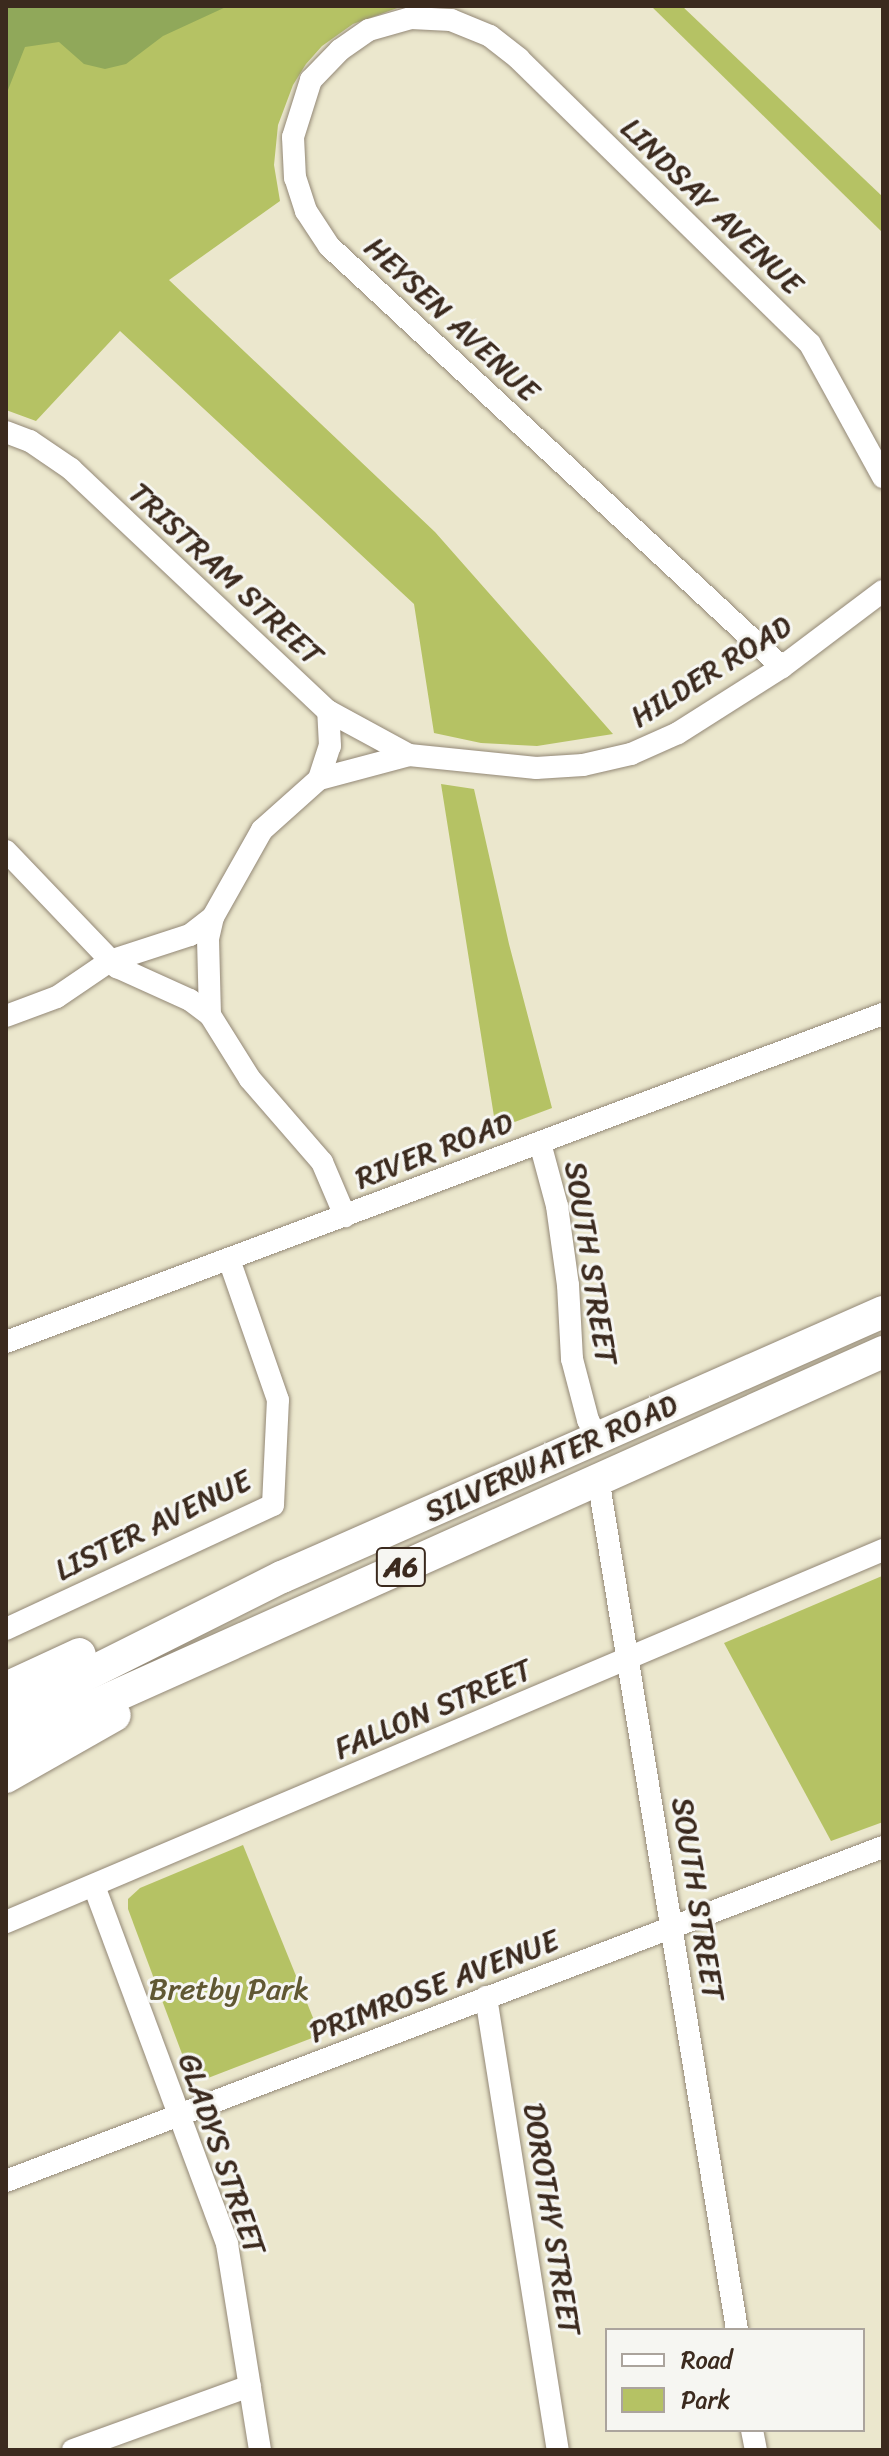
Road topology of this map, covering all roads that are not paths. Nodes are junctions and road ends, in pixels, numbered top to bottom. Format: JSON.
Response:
{"nodes":[{"id":1,"x":451,"y":20,"type":"joint"},
{"id":2,"x":6,"y":432,"type":"edge"},
{"id":3,"x":883,"y":477,"type":"edge"},
{"id":4,"x":883,"y":591,"type":"edge"},
{"id":5,"x":782,"y":667,"type":"junction"},
{"id":6,"x":328,"y":711,"type":"junction"},
{"id":7,"x":409,"y":755,"type":"junction"},
{"id":8,"x":319,"y":779,"type":"junction"},
{"id":9,"x":6,"y":851,"type":"edge"},
{"id":10,"x":213,"y":917,"type":"junction"},
{"id":11,"x":110,"y":961,"type":"junction"},
{"id":12,"x":883,"y":1014,"type":"edge"},
{"id":13,"x":210,"y":1015,"type":"junction"},
{"id":14,"x":6,"y":1016,"type":"edge"},
{"id":15,"x":540,"y":1143,"type":"junction"},
{"id":16,"x":345,"y":1216,"type":"junction"},
{"id":17,"x":229,"y":1259,"type":"junction"},
{"id":18,"x":883,"y":1312,"type":"edge"},
{"id":19,"x":6,"y":1342,"type":"edge"},
{"id":20,"x":883,"y":1352,"type":"edge"},
{"id":21,"x":597,"y":1438,"type":"junction"},
{"id":22,"x":598,"y":1478,"type":"junction"},
{"id":23,"x":883,"y":1550,"type":"edge"},
{"id":24,"x":282,"y":1577,"type":"junction"},
{"id":25,"x":6,"y":1629,"type":"edge"},
{"id":26,"x":204,"y":1656,"type":"junction"},
{"id":27,"x":627,"y":1658,"type":"junction"},
{"id":28,"x":6,"y":1688,"type":"edge"},
{"id":29,"x":6,"y":1715,"type":"edge"},
{"id":30,"x":6,"y":1745,"type":"edge"},
{"id":31,"x":6,"y":1777,"type":"edge"},
{"id":32,"x":883,"y":1847,"type":"edge"},
{"id":33,"x":94,"y":1886,"type":"junction"},
{"id":34,"x":6,"y":1922,"type":"edge"},
{"id":35,"x":672,"y":1926,"type":"junction"},
{"id":36,"x":486,"y":1997,"type":"junction"},
{"id":37,"x":180,"y":2115,"type":"junction"},
{"id":38,"x":6,"y":2181,"type":"edge"},
{"id":39,"x":737,"y":2328,"type":"edge"},
{"id":40,"x":250,"y":2386,"type":"junction"},
{"id":41,"x":73,"y":2450,"type":"edge"},
{"id":42,"x":260,"y":2450,"type":"edge"},
{"id":43,"x":558,"y":2450,"type":"edge"}],
"edges":[{"from":1,"to":3,"type":"street","name":"LINDSAY AVENUE"},
{"from":1,"to":5,"type":"street","name":"HEYSEN AVENUE"},
{"from":2,"to":6,"type":"street","name":"TRISTRAM STREET"},
{"from":4,"to":5,"type":"street","name":"HILDER ROAD"},
{"from":5,"to":7,"type":"street","name":"HILDER ROAD"},
{"from":6,"to":7,"type":"street","name":"TRISTRAM STREET"},
{"from":6,"to":8,"type":"street"},
{"from":7,"to":8,"type":"street","name":"HILDER ROAD"},
{"from":8,"to":10,"type":"street","name":"HILDER ROAD"},
{"from":9,"to":11,"type":"street"},
{"from":10,"to":11,"type":"street","name":"HILDER ROAD"},
{"from":10,"to":13,"type":"street"},
{"from":11,"to":13,"type":"street"},
{"from":11,"to":14,"type":"street","name":"HILDER ROAD"},
{"from":12,"to":15,"type":"street","name":"RIVER ROAD"},
{"from":13,"to":16,"type":"street"},
{"from":15,"to":16,"type":"street","name":"RIVER ROAD"},
{"from":15,"to":21,"type":"street","name":"SOUTH STREET"},
{"from":16,"to":17,"type":"street","name":"RIVER ROAD"},
{"from":17,"to":19,"type":"street","name":"RIVER ROAD"},
{"from":17,"to":25,"type":"street","name":"LISTER AVENUE"},
{"from":18,"to":21,"type":"highway","name":"SILVERWATER ROAD","number":"A6"},
{"from":20,"to":22,"type":"highway","name":"SILVERWATER ROAD","number":"A6"},
{"from":21,"to":24,"type":"highway","name":"SILVERWATER ROAD","number":"A6"},
{"from":22,"to":26,"type":"highway","name":"SILVERWATER ROAD","number":"A6"},
{"from":22,"to":27,"type":"street","name":"SOUTH STREET"},
{"from":23,"to":27,"type":"street","name":"FALLON STREET"},
{"from":24,"to":28,"type":"highway"},
{"from":24,"to":29,"type":"highway","name":"SILVERWATER ROAD","number":"A6"},
{"from":26,"to":30,"type":"highway","name":"SILVERWATER ROAD","number":"A6"},
{"from":26,"to":31,"type":"highway"},
{"from":27,"to":33,"type":"street","name":"FALLON STREET"},
{"from":27,"to":35,"type":"street","name":"SOUTH STREET"},
{"from":32,"to":35,"type":"street","name":"PRIMROSE AVENUE"},
{"from":33,"to":34,"type":"street","name":"FALLON STREET"},
{"from":33,"to":37,"type":"street","name":"GLADYS STREET"},
{"from":35,"to":36,"type":"street","name":"PRIMROSE AVENUE"},
{"from":35,"to":39,"type":"street","name":"SOUTH STREET"},
{"from":36,"to":37,"type":"street","name":"PRIMROSE AVENUE"},
{"from":36,"to":43,"type":"street","name":"DOROTHY STREET"},
{"from":37,"to":38,"type":"street","name":"PRIMROSE AVENUE"},
{"from":37,"to":40,"type":"street","name":"GLADYS STREET"},
{"from":40,"to":41,"type":"street"},
{"from":40,"to":42,"type":"street","name":"GLADYS STREET"}]}
